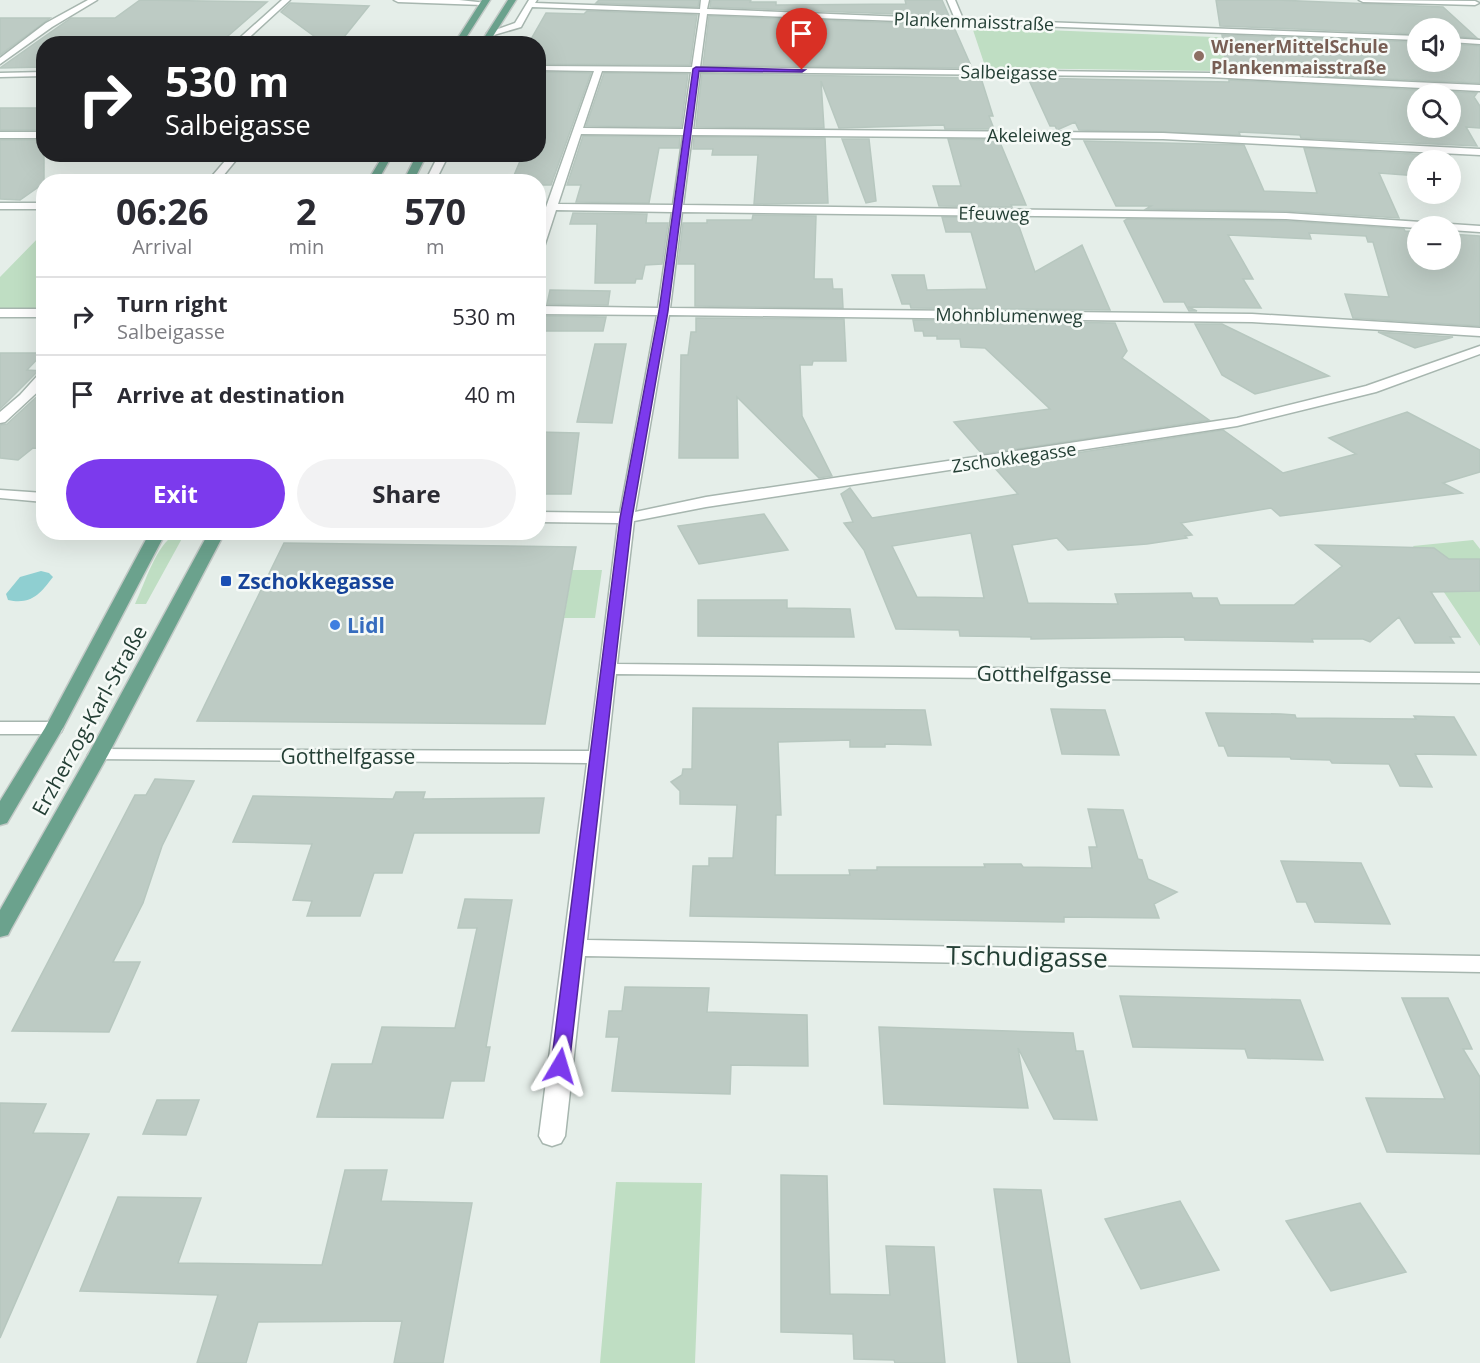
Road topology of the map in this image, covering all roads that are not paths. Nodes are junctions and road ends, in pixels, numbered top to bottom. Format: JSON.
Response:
{"nodes":[{"id":1,"x":93,"y":0,"type":"edge"},
{"id":2,"x":286,"y":0,"type":"edge"},
{"id":3,"x":398,"y":0,"type":"edge"},
{"id":4,"x":512,"y":0,"type":"edge"},
{"id":5,"x":705,"y":0,"type":"edge"},
{"id":6,"x":951,"y":0,"type":"edge"},
{"id":7,"x":1363,"y":0,"type":"edge"},
{"id":8,"x":484,"y":2,"type":"edge"},
{"id":9,"x":532,"y":3,"type":"edge"},
{"id":10,"x":1475,"y":4,"type":"edge"},
{"id":11,"x":704,"y":12,"type":"junction"},
{"id":12,"x":960,"y":21,"type":"junction"},
{"id":13,"x":490,"y":35,"type":"joint"},
{"id":14,"x":246,"y":36,"type":"edge"},
{"id":15,"x":463,"y":36,"type":"edge"},
{"id":16,"x":1407,"y":38,"type":"edge"},
{"id":17,"x":1461,"y":41,"type":"edge"},
{"id":18,"x":1480,"y":42,"type":"edge"},
{"id":19,"x":0,"y":62,"type":"edge"},
{"id":20,"x":546,"y":68,"type":"edge"},
{"id":21,"x":599,"y":68,"type":"junction"},
{"id":22,"x":696,"y":69,"type":"junction"},
{"id":23,"x":36,"y":74,"type":"edge"},
{"id":24,"x":0,"y":75,"type":"edge"},
{"id":25,"x":1480,"y":88,"type":"edge"},
{"id":26,"x":579,"y":131,"type":"junction"},
{"id":27,"x":689,"y":132,"type":"junction"},
{"id":28,"x":0,"y":135,"type":"edge"},
{"id":29,"x":36,"y":135,"type":"edge"},
{"id":30,"x":1480,"y":152,"type":"edge"},
{"id":31,"x":230,"y":162,"type":"edge"},
{"id":32,"x":219,"y":174,"type":"edge"},
{"id":33,"x":0,"y":206,"type":"edge"},
{"id":34,"x":36,"y":206,"type":"edge"},
{"id":35,"x":551,"y":207,"type":"junction"},
{"id":36,"x":676,"y":209,"type":"junction"},
{"id":37,"x":546,"y":222,"type":"edge"},
{"id":38,"x":1407,"y":224,"type":"edge"},
{"id":39,"x":1461,"y":229,"type":"edge"},
{"id":40,"x":1480,"y":230,"type":"edge"},
{"id":41,"x":546,"y":310,"type":"edge"},
{"id":42,"x":664,"y":311,"type":"junction"},
{"id":43,"x":0,"y":313,"type":"edge"},
{"id":44,"x":36,"y":313,"type":"edge"},
{"id":45,"x":1480,"y":332,"type":"edge"},
{"id":46,"x":1480,"y":350,"type":"edge"},
{"id":47,"x":36,"y":386,"type":"edge"},
{"id":48,"x":0,"y":419,"type":"edge"},
{"id":49,"x":0,"y":495,"type":"edge"},
{"id":50,"x":36,"y":497,"type":"edge"},
{"id":51,"x":546,"y":517,"type":"edge"},
{"id":52,"x":626,"y":518,"type":"junction"},
{"id":53,"x":154,"y":540,"type":"edge"},
{"id":54,"x":213,"y":540,"type":"edge"},
{"id":55,"x":608,"y":669,"type":"junction"},
{"id":56,"x":1480,"y":678,"type":"edge"},
{"id":57,"x":0,"y":728,"type":"edge"},
{"id":58,"x":54,"y":728,"type":"junction"},
{"id":59,"x":98,"y":755,"type":"junction"},
{"id":60,"x":597,"y":757,"type":"junction"},
{"id":61,"x":0,"y":818,"type":"edge"},
{"id":62,"x":0,"y":929,"type":"edge"},
{"id":63,"x":574,"y":948,"type":"junction"},
{"id":64,"x":1480,"y":964,"type":"edge"},
{"id":65,"x":552,"y":1136,"type":"dead end"}],
"edges":[{"from":1,"to":19,"type":"street"},
{"from":2,"to":14,"type":"street"},
{"from":3,"to":8,"type":"street"},
{"from":4,"to":13,"type":"main road"},
{"from":5,"to":11,"type":"street"},
{"from":6,"to":12,"type":"street"},
{"from":7,"to":10,"type":"street"},
{"from":8,"to":15,"type":"main road"},
{"from":9,"to":11,"type":"street","name":"Plankenmaisstraße"},
{"from":9,"to":13,"type":"street"},
{"from":11,"to":12,"type":"street","name":"Plankenmaisstraße"},
{"from":11,"to":22,"type":"street"},
{"from":12,"to":16,"type":"street","name":"Plankenmaisstraße"},
{"from":17,"to":18,"type":"street"},
{"from":20,"to":21,"type":"street","name":"Salbeigasse"},
{"from":21,"to":22,"type":"street","name":"Salbeigasse"},
{"from":21,"to":26,"type":"street"},
{"from":22,"to":25,"type":"street","name":"Salbeigasse"},
{"from":22,"to":27,"type":"street"},
{"from":23,"to":24,"type":"street"},
{"from":26,"to":27,"type":"street","name":"Akeleiweg"},
{"from":26,"to":35,"type":"street"},
{"from":27,"to":30,"type":"street","name":"Akeleiweg"},
{"from":27,"to":36,"type":"street"},
{"from":28,"to":29,"type":"street"},
{"from":31,"to":32,"type":"street"},
{"from":33,"to":34,"type":"street"},
{"from":35,"to":36,"type":"street","name":"Efeuweg"},
{"from":35,"to":37,"type":"street"},
{"from":36,"to":38,"type":"street","name":"Efeuweg"},
{"from":36,"to":42,"type":"street"},
{"from":39,"to":40,"type":"street"},
{"from":41,"to":42,"type":"street","name":"Mohnblumenweg"},
{"from":42,"to":45,"type":"street","name":"Mohnblumenweg"},
{"from":42,"to":52,"type":"street"},
{"from":43,"to":44,"type":"street"},
{"from":46,"to":52,"type":"street","name":"Zschokkegasse"},
{"from":47,"to":48,"type":"street"},
{"from":49,"to":50,"type":"street"},
{"from":51,"to":52,"type":"street","name":"Zschokkegasse"},
{"from":52,"to":55,"type":"street"},
{"from":53,"to":58,"type":"main road","name":"Erzherzog-Karl-Straße"},
{"from":54,"to":59,"type":"main road","name":"Erzherzog-Karl-Straße"},
{"from":55,"to":56,"type":"street","name":"Gotthelfgasse"},
{"from":55,"to":60,"type":"street"},
{"from":57,"to":58,"type":"street"},
{"from":58,"to":61,"type":"main road","name":"Erzherzog-Karl-Straße"},
{"from":59,"to":60,"type":"street","name":"Gotthelfgasse"},
{"from":59,"to":62,"type":"main road","name":"Erzherzog-Karl-Straße"},
{"from":60,"to":63,"type":"street"},
{"from":63,"to":64,"type":"street","name":"Tschudigasse"},
{"from":63,"to":65,"type":"street"}]}
